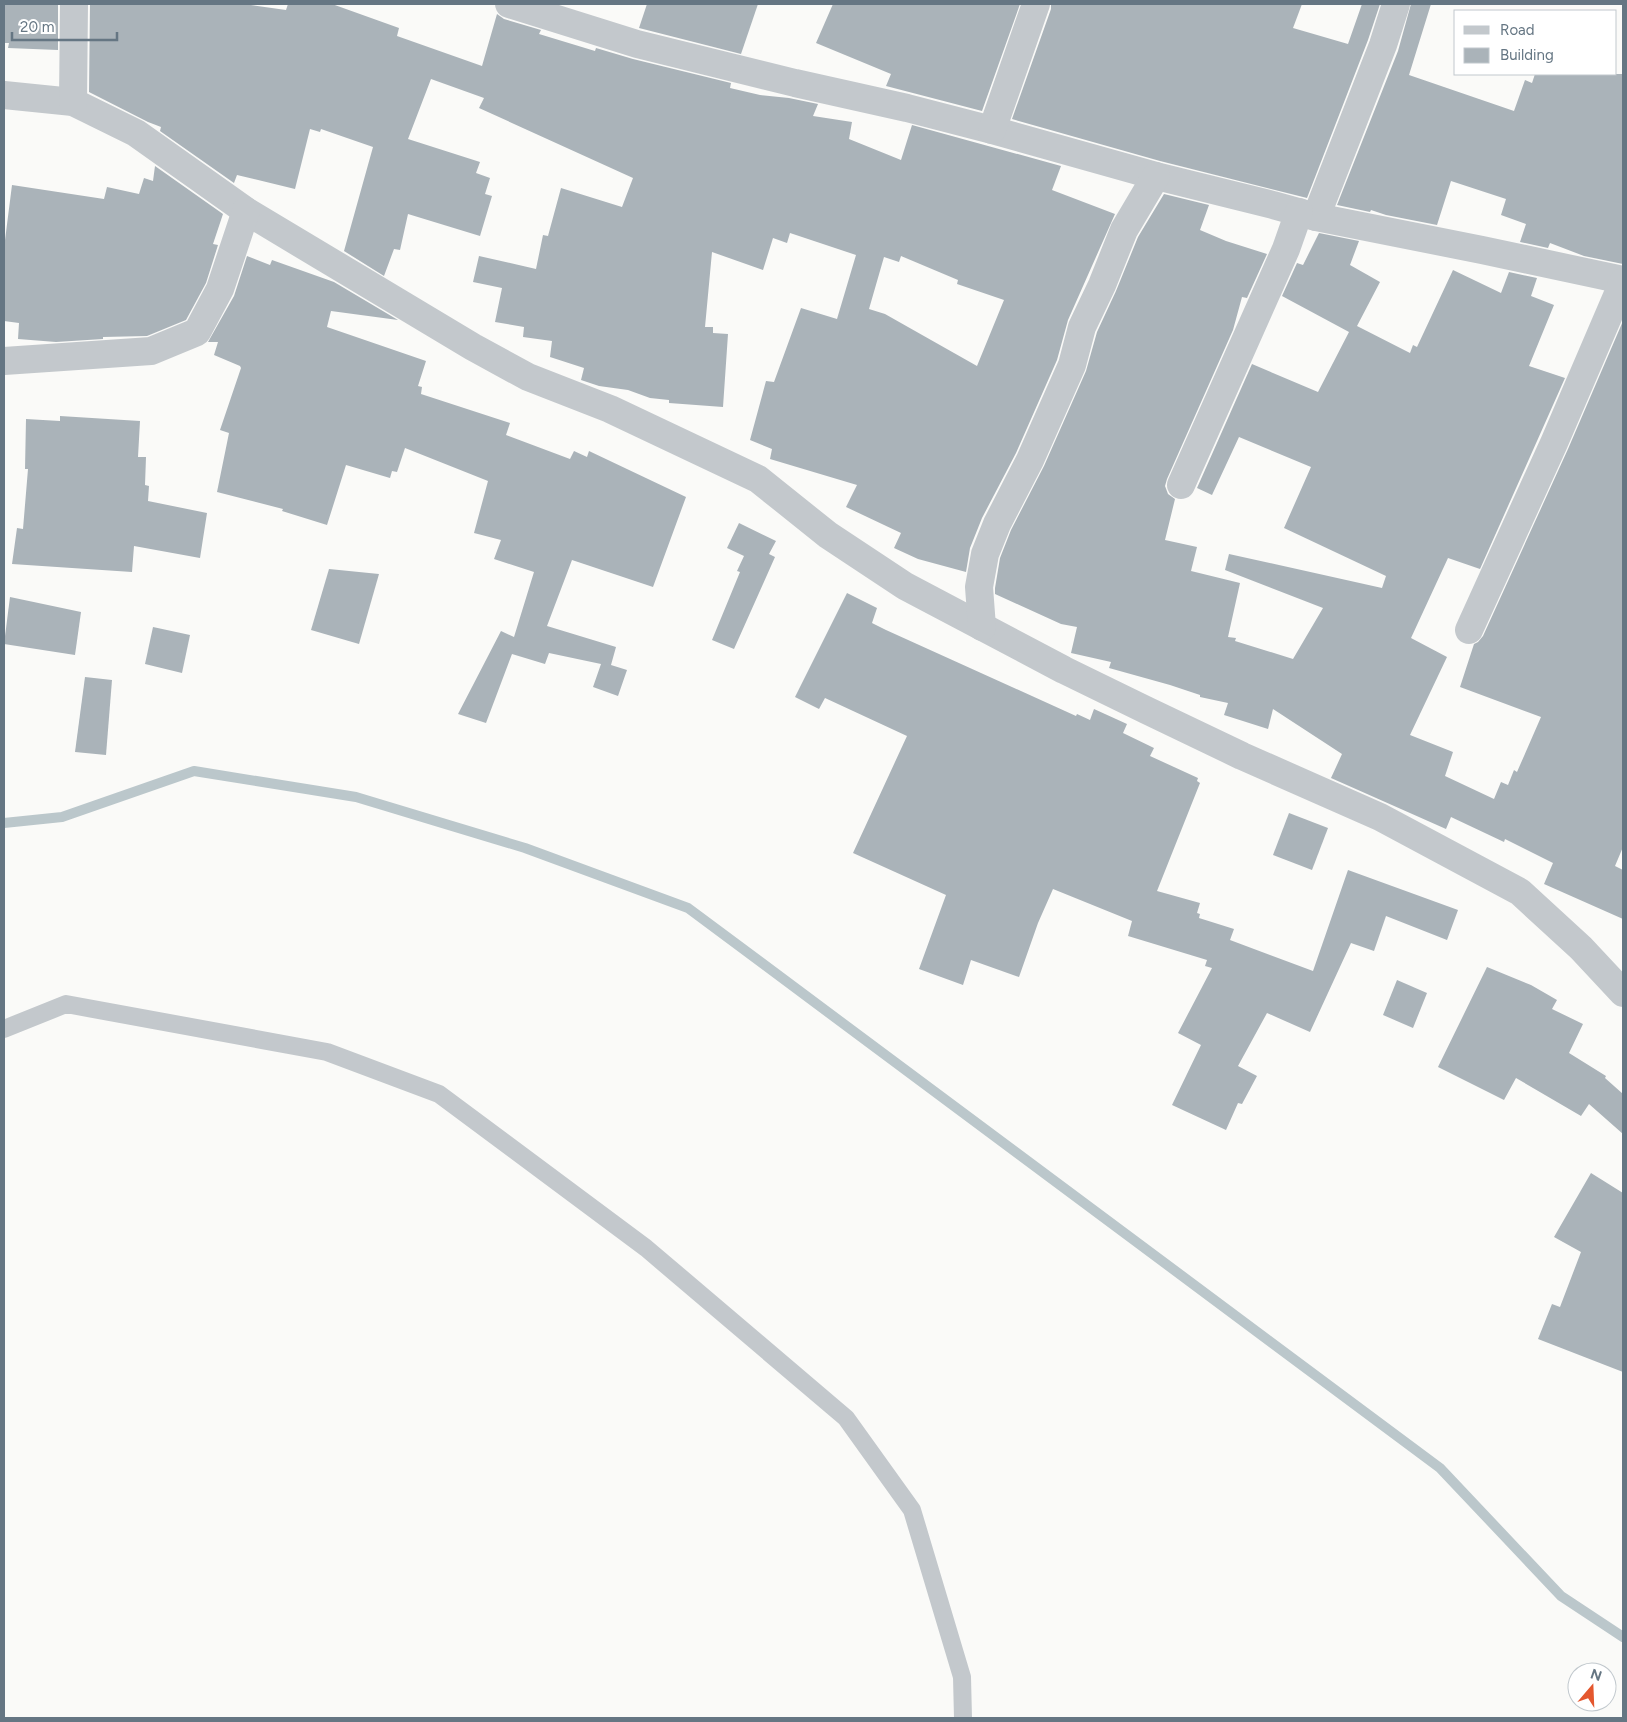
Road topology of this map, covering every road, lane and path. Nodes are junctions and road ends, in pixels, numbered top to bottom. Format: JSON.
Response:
{"nodes":[{"id":1,"x":74,"y":4,"type":"edge"},
{"id":2,"x":509,"y":4,"type":"edge"},
{"id":3,"x":1036,"y":4,"type":"edge"},
{"id":4,"x":1396,"y":4,"type":"edge"},
{"id":5,"x":4,"y":94,"type":"edge"},
{"id":6,"x":73,"y":102,"type":"junction"},
{"id":7,"x":992,"y":130,"type":"junction"},
{"id":8,"x":1156,"y":176,"type":"junction"},
{"id":9,"x":246,"y":211,"type":"junction"},
{"id":10,"x":1308,"y":214,"type":"junction"},
{"id":11,"x":1623,"y":281,"type":"edge"},
{"id":12,"x":4,"y":361,"type":"edge"},
{"id":13,"x":1181,"y":485,"type":"dead end"},
{"id":14,"x":982,"y":627,"type":"junction"},
{"id":15,"x":1469,"y":630,"type":"dead end"},
{"id":16,"x":1623,"y":993,"type":"edge"},
{"id":17,"x":4,"y":1029,"type":"edge"},
{"id":18,"x":963,"y":1718,"type":"edge"}],
"edges":[{"from":1,"to":6,"type":"street"},
{"from":2,"to":7,"type":"street"},
{"from":3,"to":7,"type":"street"},
{"from":4,"to":10,"type":"street"},
{"from":5,"to":6,"type":"street"},
{"from":6,"to":9,"type":"street"},
{"from":7,"to":8,"type":"street"},
{"from":8,"to":10,"type":"street"},
{"from":8,"to":14,"type":"street"},
{"from":9,"to":12,"type":"street"},
{"from":9,"to":14,"type":"street"},
{"from":10,"to":11,"type":"street"},
{"from":10,"to":13,"type":"street"},
{"from":11,"to":15,"type":"street"},
{"from":14,"to":16,"type":"street"},
{"from":17,"to":18,"type":"lane"}]}
